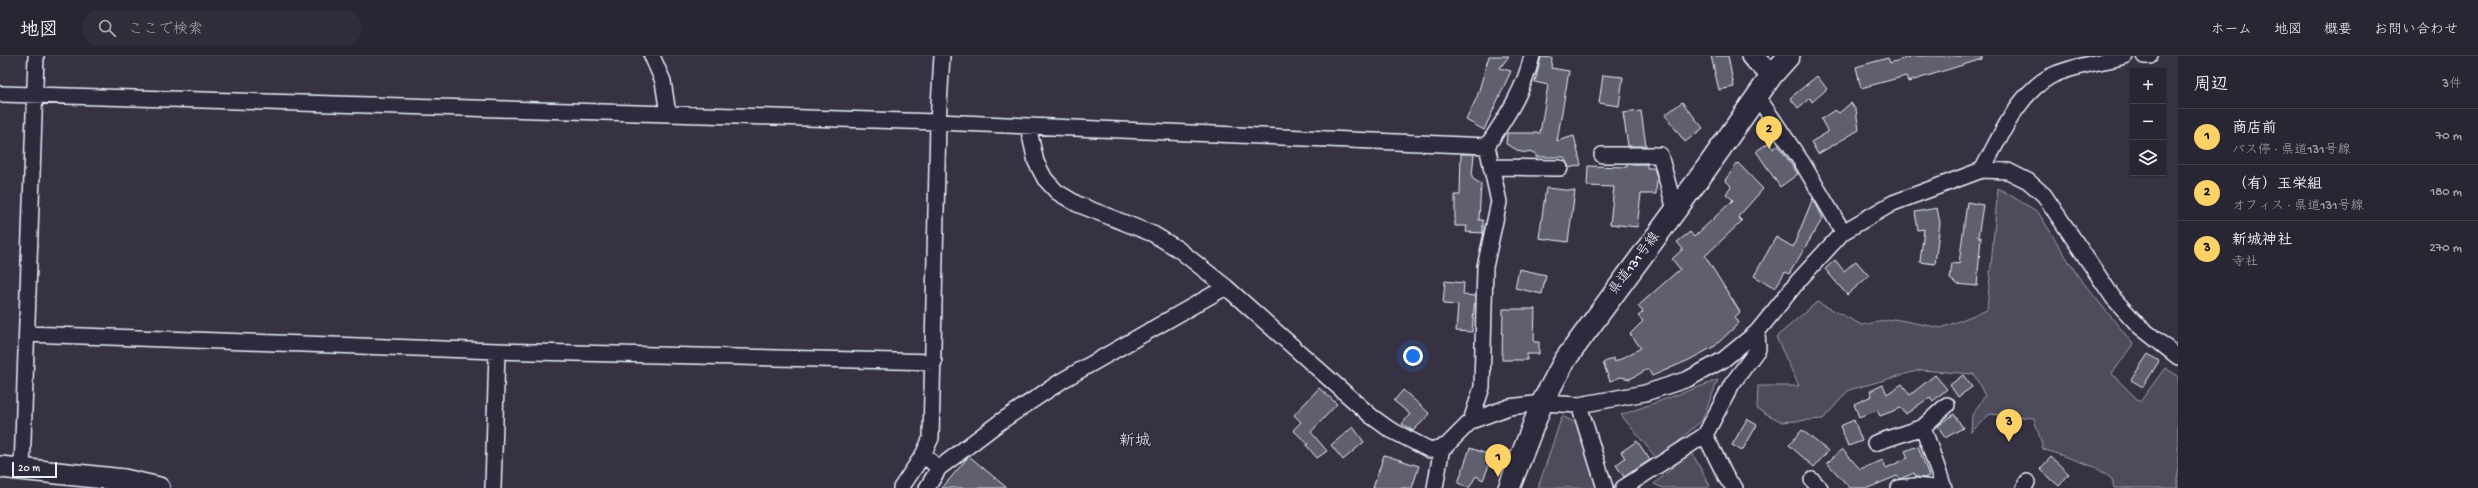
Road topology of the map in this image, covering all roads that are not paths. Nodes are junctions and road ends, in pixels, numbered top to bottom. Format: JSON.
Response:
{"nodes":[{"id":1,"x":36,"y":56,"type":"edge"},
{"id":2,"x":652,"y":56,"type":"edge"},
{"id":3,"x":942,"y":56,"type":"edge"},
{"id":4,"x":1532,"y":56,"type":"edge"},
{"id":5,"x":1752,"y":56,"type":"edge"},
{"id":6,"x":1789,"y":56,"type":"edge"},
{"id":7,"x":2125,"y":56,"type":"edge"},
{"id":8,"x":2144,"y":56,"type":"edge"},
{"id":9,"x":2150,"y":56,"type":"edge"},
{"id":10,"x":1772,"y":75,"type":"junction"},
{"id":11,"x":0,"y":94,"type":"edge"},
{"id":12,"x":34,"y":95,"type":"junction"},
{"id":13,"x":1757,"y":96,"type":"junction"},
{"id":14,"x":668,"y":114,"type":"junction"},
{"id":15,"x":938,"y":122,"type":"junction"},
{"id":16,"x":1028,"y":126,"type":"junction"},
{"id":17,"x":1487,"y":146,"type":"junction"},
{"id":18,"x":1602,"y":155,"type":"dead end"},
{"id":19,"x":1491,"y":167,"type":"junction"},
{"id":20,"x":1560,"y":168,"type":"dead end"},
{"id":21,"x":1982,"y":170,"type":"junction"},
{"id":22,"x":1676,"y":210,"type":"junction"},
{"id":23,"x":1842,"y":232,"type":"junction"},
{"id":24,"x":1226,"y":287,"type":"junction"},
{"id":25,"x":1757,"y":332,"type":"junction"},
{"id":26,"x":27,"y":334,"type":"junction"},
{"id":27,"x":497,"y":351,"type":"junction"},
{"id":28,"x":2178,"y":357,"type":"edge"},
{"id":29,"x":934,"y":362,"type":"junction"},
{"id":30,"x":1542,"y":402,"type":"junction"},
{"id":31,"x":1579,"y":405,"type":"junction"},
{"id":32,"x":1947,"y":405,"type":"dead end"},
{"id":33,"x":1471,"y":421,"type":"junction"},
{"id":34,"x":1923,"y":427,"type":"junction"},
{"id":35,"x":1705,"y":435,"type":"junction"},
{"id":36,"x":1875,"y":443,"type":"dead end"},
{"id":37,"x":1442,"y":447,"type":"junction"},
{"id":38,"x":923,"y":455,"type":"junction"},
{"id":39,"x":0,"y":467,"type":"edge"},
{"id":40,"x":939,"y":468,"type":"junction"},
{"id":41,"x":22,"y":470,"type":"junction"},
{"id":42,"x":159,"y":488,"type":"edge"},
{"id":43,"x":493,"y":488,"type":"edge"},
{"id":44,"x":901,"y":488,"type":"edge"},
{"id":45,"x":927,"y":488,"type":"edge"},
{"id":46,"x":1435,"y":488,"type":"edge"},
{"id":47,"x":1509,"y":488,"type":"edge"},
{"id":48,"x":1604,"y":488,"type":"edge"},
{"id":49,"x":1623,"y":488,"type":"edge"},
{"id":50,"x":1735,"y":488,"type":"edge"},
{"id":51,"x":1899,"y":488,"type":"edge"},
{"id":52,"x":1934,"y":488,"type":"edge"},
{"id":53,"x":1944,"y":488,"type":"edge"}],
"edges":[{"from":1,"to":12,"type":"street"},
{"from":2,"to":14,"type":"street"},
{"from":3,"to":15,"type":"street"},
{"from":4,"to":17,"type":"street"},
{"from":5,"to":10,"type":"main road"},
{"from":6,"to":10,"type":"main road","name":"県道131号線"},
{"from":7,"to":21,"type":"street"},
{"from":8,"to":9,"type":"street"},
{"from":10,"to":13,"type":"main road","name":"県道131号線"},
{"from":11,"to":12,"type":"street"},
{"from":12,"to":14,"type":"street"},
{"from":12,"to":26,"type":"street"},
{"from":13,"to":22,"type":"main road","name":"県道131号線"},
{"from":13,"to":23,"type":"street"},
{"from":14,"to":15,"type":"street"},
{"from":15,"to":16,"type":"street"},
{"from":15,"to":29,"type":"street"},
{"from":16,"to":17,"type":"street"},
{"from":16,"to":24,"type":"street"},
{"from":17,"to":19,"type":"street"},
{"from":18,"to":22,"type":"street"},
{"from":19,"to":20,"type":"street"},
{"from":19,"to":33,"type":"street"},
{"from":21,"to":23,"type":"street"},
{"from":21,"to":28,"type":"street"},
{"from":22,"to":30,"type":"main road","name":"県道131号線"},
{"from":23,"to":25,"type":"street"},
{"from":24,"to":37,"type":"street"},
{"from":24,"to":40,"type":"street"},
{"from":25,"to":31,"type":"street"},
{"from":25,"to":35,"type":"street"},
{"from":26,"to":27,"type":"street"},
{"from":26,"to":41,"type":"street"},
{"from":27,"to":29,"type":"street"},
{"from":27,"to":43,"type":"street"},
{"from":29,"to":38,"type":"street"},
{"from":30,"to":31,"type":"street"},
{"from":30,"to":33,"type":"street"},
{"from":30,"to":47,"type":"main road","name":"県道131号線"},
{"from":31,"to":48,"type":"street"},
{"from":32,"to":34,"type":"street"},
{"from":33,"to":37,"type":"street"},
{"from":34,"to":36,"type":"street"},
{"from":34,"to":53,"type":"street"},
{"from":35,"to":49,"type":"street"},
{"from":35,"to":50,"type":"street"},
{"from":37,"to":46,"type":"street"},
{"from":38,"to":40,"type":"street"},
{"from":38,"to":44,"type":"street"},
{"from":39,"to":41,"type":"main road"},
{"from":40,"to":45,"type":"street"},
{"from":41,"to":42,"type":"main road"},
{"from":51,"to":52,"type":"street"}]}
